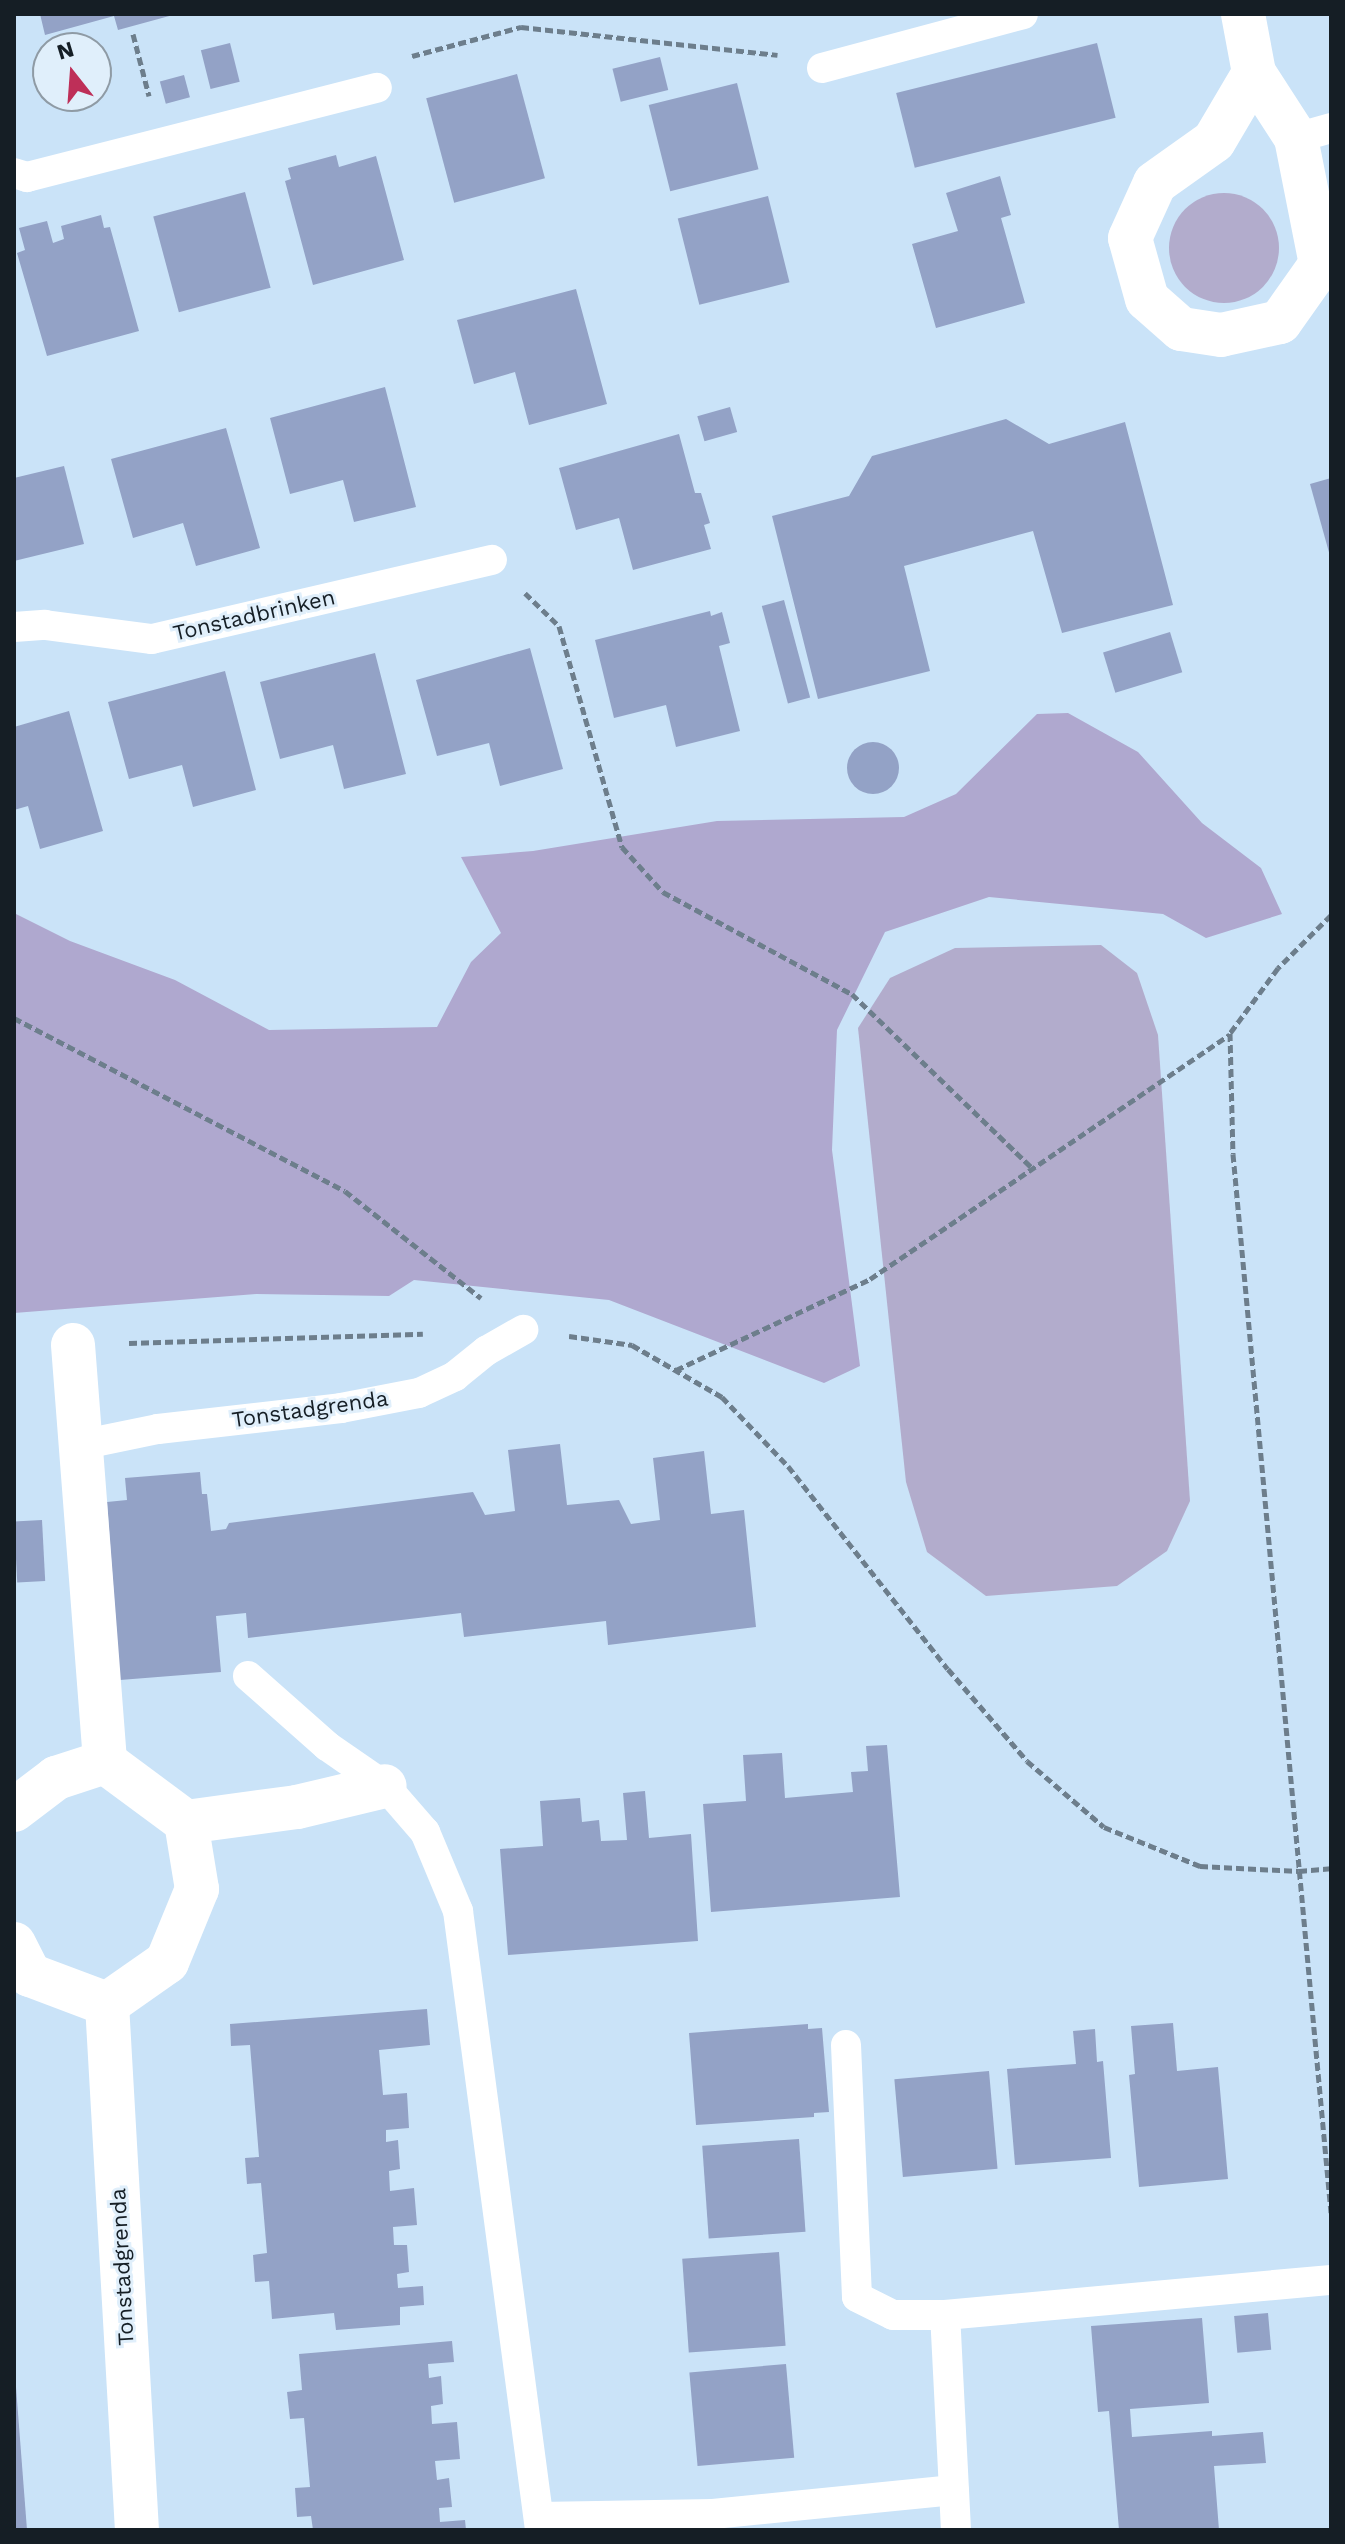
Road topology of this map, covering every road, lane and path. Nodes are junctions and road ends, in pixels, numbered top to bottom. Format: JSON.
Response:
{"nodes":[{"id":1,"x":1023,"y":14,"type":"edge"},
{"id":2,"x":1243,"y":14,"type":"edge"},
{"id":3,"x":133,"y":34,"type":"dead end"},
{"id":4,"x":822,"y":68,"type":"joint"},
{"id":5,"x":1254,"y":73,"type":"junction"},
{"id":6,"x":377,"y":88,"type":"joint"},
{"id":7,"x":1313,"y":133,"type":"edge"},
{"id":8,"x":161,"y":144,"type":"junction"},
{"id":9,"x":14,"y":173,"type":"edge"},
{"id":10,"x":1326,"y":264,"type":"edge"},
{"id":11,"x":492,"y":560,"type":"joint"},
{"id":12,"x":14,"y":627,"type":"edge"},
{"id":13,"x":1331,"y":915,"type":"edge"},
{"id":14,"x":14,"y":1018,"type":"edge"},
{"id":15,"x":1230,"y":1033,"type":"junction"},
{"id":16,"x":1032,"y":1168,"type":"junction"},
{"id":17,"x":523,"y":1330,"type":"junction"},
{"id":18,"x":430,"y":1333,"type":"dead end"},
{"id":19,"x":73,"y":1345,"type":"joint"},
{"id":20,"x":675,"y":1370,"type":"junction"},
{"id":21,"x":80,"y":1445,"type":"junction"},
{"id":22,"x":248,"y":1676,"type":"dead end"},
{"id":23,"x":105,"y":1762,"type":"junction"},
{"id":24,"x":385,"y":1786,"type":"junction"},
{"id":25,"x":14,"y":1810,"type":"edge"},
{"id":26,"x":186,"y":1822,"type":"junction"},
{"id":27,"x":1331,"y":1868,"type":"edge"},
{"id":28,"x":1299,"y":1871,"type":"junction"},
{"id":29,"x":14,"y":1944,"type":"edge"},
{"id":30,"x":107,"y":2004,"type":"junction"},
{"id":31,"x":846,"y":2045,"type":"dead end"},
{"id":32,"x":1331,"y":2212,"type":"edge"},
{"id":33,"x":1331,"y":2280,"type":"edge"},
{"id":34,"x":945,"y":2315,"type":"junction"},
{"id":35,"x":954,"y":2490,"type":"junction"},
{"id":36,"x":540,"y":2523,"type":"edge"},
{"id":37,"x":137,"y":2530,"type":"edge"},
{"id":38,"x":956,"y":2530,"type":"edge"}],
"edges":[{"from":1,"to":4,"type":"lane"},
{"from":2,"to":5,"type":"street"},
{"from":3,"to":8,"type":"path"},
{"from":4,"to":6,"type":"path"},
{"from":5,"to":7,"type":"street"},
{"from":5,"to":10,"type":"street"},
{"from":6,"to":8,"type":"lane"},
{"from":7,"to":10,"type":"street"},
{"from":8,"to":9,"type":"lane"},
{"from":11,"to":12,"type":"lane","name":"Tonstadbrinken"},
{"from":11,"to":16,"type":"path"},
{"from":13,"to":15,"type":"path"},
{"from":14,"to":17,"type":"path"},
{"from":15,"to":16,"type":"path"},
{"from":15,"to":28,"type":"path"},
{"from":16,"to":20,"type":"path"},
{"from":17,"to":20,"type":"path"},
{"from":17,"to":21,"type":"lane","name":"Tonstadgrenda"},
{"from":18,"to":19,"type":"path"},
{"from":19,"to":21,"type":"street"},
{"from":20,"to":28,"type":"path"},
{"from":21,"to":23,"type":"street"},
{"from":22,"to":24,"type":"lane"},
{"from":23,"to":25,"type":"street"},
{"from":23,"to":26,"type":"street"},
{"from":24,"to":26,"type":"street"},
{"from":24,"to":36,"type":"lane"},
{"from":26,"to":30,"type":"street"},
{"from":27,"to":28,"type":"path"},
{"from":28,"to":32,"type":"path"},
{"from":29,"to":30,"type":"street"},
{"from":30,"to":37,"type":"street","name":"Tonstadgrenda"},
{"from":31,"to":34,"type":"lane"},
{"from":33,"to":34,"type":"lane"},
{"from":34,"to":35,"type":"lane"},
{"from":35,"to":36,"type":"lane"},
{"from":35,"to":38,"type":"lane"}]}
